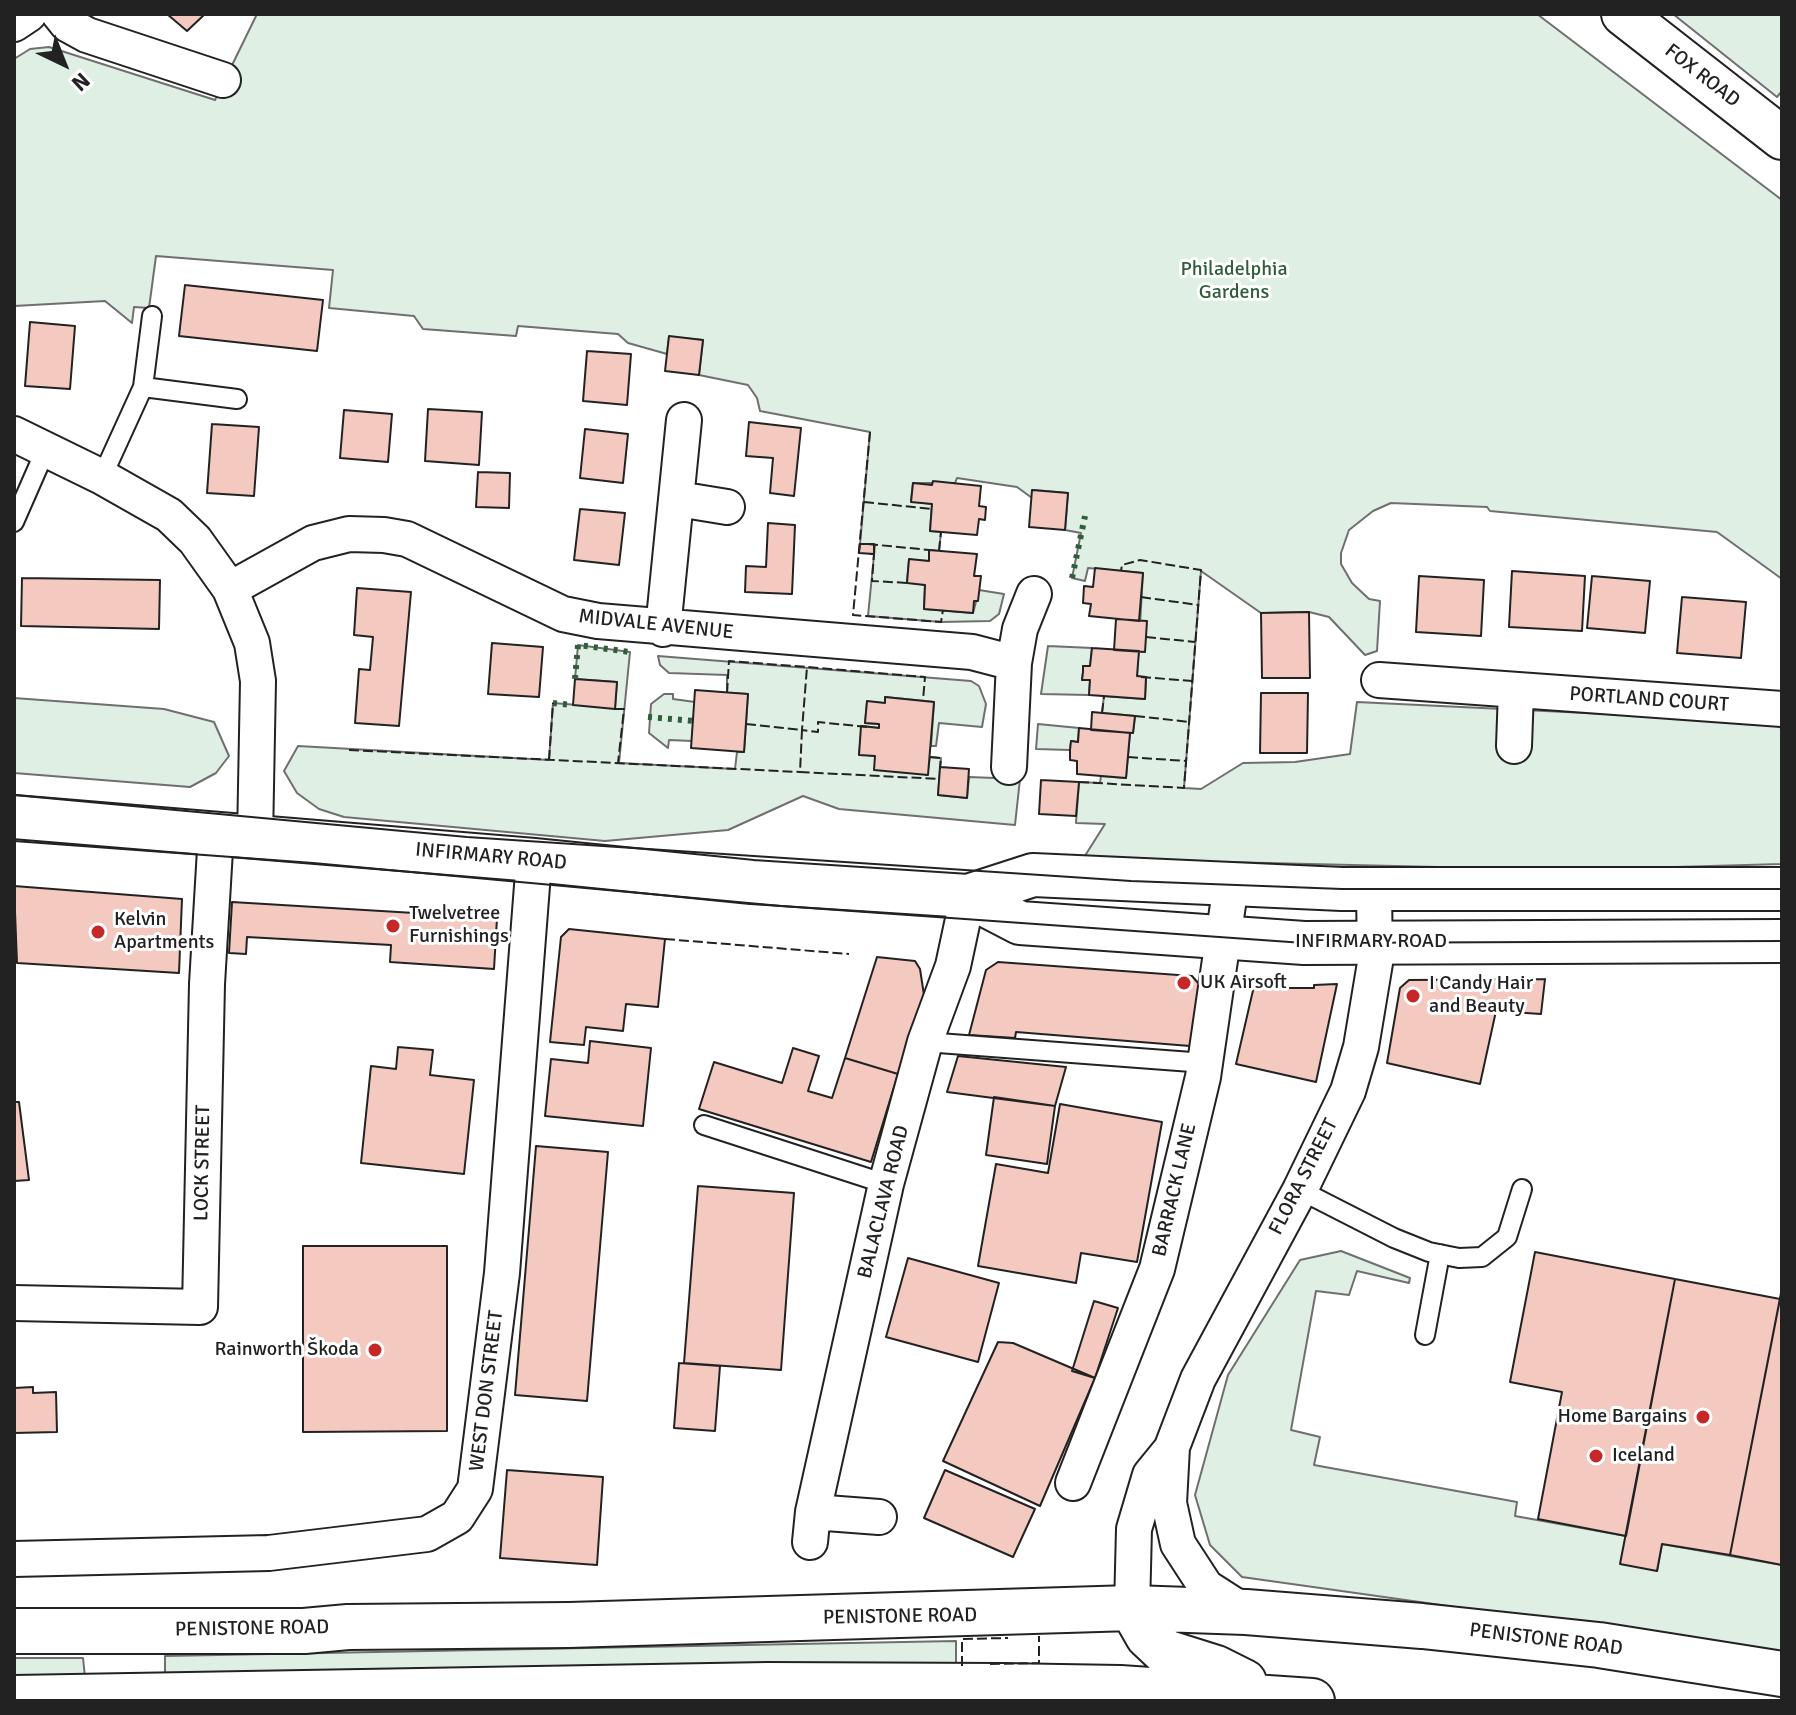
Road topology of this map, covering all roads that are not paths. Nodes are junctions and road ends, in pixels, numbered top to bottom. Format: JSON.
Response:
{"nodes":[{"id":1,"x":29,"y":14,"type":"edge"},
{"id":2,"x":59,"y":14,"type":"edge"},
{"id":3,"x":1623,"y":14,"type":"edge"},
{"id":4,"x":14,"y":24,"type":"edge"},
{"id":5,"x":223,"y":80,"type":"dead end"},
{"id":6,"x":1782,"y":138,"type":"edge"},
{"id":7,"x":152,"y":316,"type":"dead end"},
{"id":8,"x":143,"y":387,"type":"junction"},
{"id":9,"x":237,"y":399,"type":"dead end"},
{"id":10,"x":684,"y":420,"type":"dead end"},
{"id":11,"x":14,"y":434,"type":"edge"},
{"id":12,"x":46,"y":449,"type":"junction"},
{"id":13,"x":102,"y":477,"type":"junction"},
{"id":14,"x":678,"y":499,"type":"junction"},
{"id":15,"x":727,"y":507,"type":"dead end"},
{"id":16,"x":14,"y":522,"type":"edge"},
{"id":17,"x":230,"y":589,"type":"junction"},
{"id":18,"x":1034,"y":594,"type":"dead end"},
{"id":19,"x":663,"y":629,"type":"junction"},
{"id":20,"x":1014,"y":663,"type":"junction"},
{"id":21,"x":1379,"y":680,"type":"dead end"},
{"id":22,"x":1516,"y":691,"type":"junction"},
{"id":23,"x":1782,"y":709,"type":"edge"},
{"id":24,"x":1514,"y":746,"type":"dead end"},
{"id":25,"x":1009,"y":767,"type":"dead end"},
{"id":26,"x":14,"y":817,"type":"edge"},
{"id":27,"x":235,"y":836,"type":"junction"},
{"id":28,"x":534,"y":860,"type":"junction"},
{"id":29,"x":1231,"y":884,"type":"junction"},
{"id":30,"x":1374,"y":889,"type":"junction"},
{"id":31,"x":1782,"y":889,"type":"edge"},
{"id":32,"x":968,"y":896,"type":"junction"},
{"id":33,"x":1225,"y":937,"type":"junction"},
{"id":34,"x":1782,"y":941,"type":"edge"},
{"id":35,"x":1375,"y":944,"type":"junction"},
{"id":36,"x":925,"y":1042,"type":"junction"},
{"id":37,"x":1205,"y":1063,"type":"junction"},
{"id":38,"x":704,"y":1125,"type":"dead end"},
{"id":39,"x":886,"y":1184,"type":"junction"},
{"id":40,"x":1522,"y":1189,"type":"dead end"},
{"id":41,"x":1300,"y":1190,"type":"junction"},
{"id":42,"x":1440,"y":1254,"type":"junction"},
{"id":43,"x":14,"y":1303,"type":"edge"},
{"id":44,"x":1425,"y":1335,"type":"dead end"},
{"id":45,"x":1172,"y":1447,"type":"junction"},
{"id":46,"x":1073,"y":1483,"type":"dead end"},
{"id":47,"x":879,"y":1517,"type":"dead end"},
{"id":48,"x":14,"y":1559,"type":"edge"},
{"id":49,"x":1132,"y":1608,"type":"junction"},
{"id":50,"x":1246,"y":1612,"type":"junction"},
{"id":51,"x":14,"y":1631,"type":"edge"},
{"id":52,"x":1782,"y":1674,"type":"edge"},
{"id":53,"x":14,"y":1698,"type":"edge"},
{"id":54,"x":1295,"y":1700,"type":"edge"}],
"edges":[{"from":1,"to":4,"type":"street"},
{"from":2,"to":5,"type":"street"},
{"from":3,"to":6,"type":"street","name":"FOX ROAD"},
{"from":7,"to":8,"type":"lane"},
{"from":8,"to":9,"type":"lane"},
{"from":8,"to":13,"type":"lane"},
{"from":10,"to":14,"type":"street"},
{"from":11,"to":12,"type":"street"},
{"from":12,"to":13,"type":"street"},
{"from":12,"to":16,"type":"lane"},
{"from":13,"to":17,"type":"street"},
{"from":14,"to":15,"type":"street"},
{"from":14,"to":19,"type":"street"},
{"from":17,"to":19,"type":"street","name":"MIDVALE AVENUE"},
{"from":17,"to":27,"type":"street"},
{"from":18,"to":20,"type":"street"},
{"from":19,"to":20,"type":"street","name":"MIDVALE AVENUE"},
{"from":20,"to":25,"type":"street"},
{"from":21,"to":22,"type":"street","name":"PORTLAND COURT"},
{"from":22,"to":23,"type":"street","name":"PORTLAND COURT"},
{"from":22,"to":24,"type":"street"},
{"from":26,"to":27,"type":"street","name":"INFIRMARY ROAD"},
{"from":27,"to":28,"type":"street","name":"INFIRMARY ROAD"},
{"from":27,"to":43,"type":"street","name":"LOCK STREET"},
{"from":28,"to":32,"type":"street","name":"INFIRMARY ROAD"},
{"from":28,"to":48,"type":"street","name":"WEST DON STREET"},
{"from":29,"to":30,"type":"street","name":"INFIRMARY ROAD"},
{"from":29,"to":32,"type":"street","name":"INFIRMARY ROAD"},
{"from":29,"to":33,"type":"street","name":"BARRACK LANE"},
{"from":30,"to":31,"type":"street","name":"INFIRMARY ROAD"},
{"from":30,"to":35,"type":"street","name":"FLORA STREET"},
{"from":32,"to":33,"type":"street","name":"INFIRMARY ROAD"},
{"from":32,"to":36,"type":"street","name":"BALACLAVA ROAD"},
{"from":33,"to":35,"type":"street","name":"INFIRMARY ROAD"},
{"from":33,"to":37,"type":"street","name":"BARRACK LANE"},
{"from":34,"to":35,"type":"street","name":"INFIRMARY ROAD"},
{"from":35,"to":41,"type":"street","name":"FLORA STREET"},
{"from":36,"to":37,"type":"lane"},
{"from":36,"to":39,"type":"street","name":"BALACLAVA ROAD"},
{"from":37,"to":46,"type":"street","name":"BARRACK LANE"},
{"from":38,"to":39,"type":"lane"},
{"from":39,"to":47,"type":"street","name":"BALACLAVA ROAD"},
{"from":40,"to":42,"type":"lane"},
{"from":41,"to":42,"type":"lane"},
{"from":41,"to":45,"type":"street","name":"FLORA STREET"},
{"from":42,"to":44,"type":"lane"},
{"from":45,"to":49,"type":"street","name":"FLORA STREET"},
{"from":45,"to":50,"type":"street","name":"FLORA STREET"},
{"from":49,"to":50,"type":"highway","name":"PENISTONE ROAD"},
{"from":49,"to":51,"type":"highway","name":"PENISTONE ROAD"},
{"from":49,"to":54,"type":"highway"},
{"from":50,"to":52,"type":"highway","name":"PENISTONE ROAD"},
{"from":53,"to":54,"type":"highway"}]}
